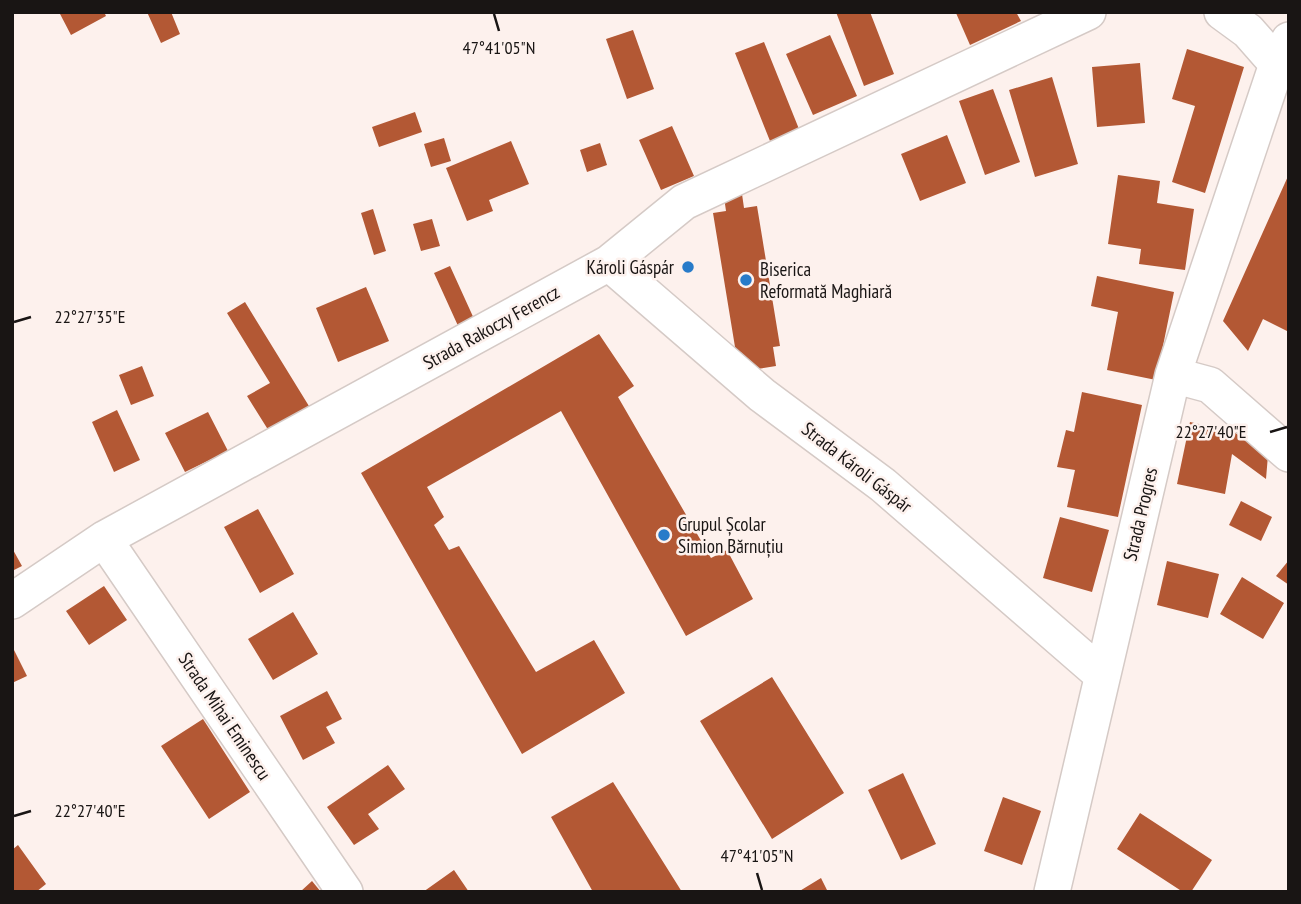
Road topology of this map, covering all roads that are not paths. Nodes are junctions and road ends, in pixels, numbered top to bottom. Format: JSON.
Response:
{"nodes":[{"id":1,"x":1087,"y":12,"type":"edge"},
{"id":2,"x":1222,"y":12,"type":"edge"},
{"id":3,"x":1283,"y":52,"type":"edge"},
{"id":4,"x":609,"y":263,"type":"junction"},
{"id":5,"x":1172,"y":375,"type":"junction"},
{"id":6,"x":1289,"y":454,"type":"edge"},
{"id":7,"x":104,"y":539,"type":"junction"},
{"id":8,"x":12,"y":601,"type":"edge"},
{"id":9,"x":1101,"y":675,"type":"junction"},
{"id":10,"x":345,"y":892,"type":"edge"},
{"id":11,"x":1052,"y":892,"type":"edge"}],
"edges":[{"from":1,"to":4,"type":"street","name":"Strada Rakoczy Ferencz"},
{"from":2,"to":3,"type":"street","name":"Strada Progres"},
{"from":3,"to":5,"type":"street","name":"Strada Progres"},
{"from":4,"to":7,"type":"street","name":"Strada Rakoczy Ferencz"},
{"from":4,"to":9,"type":"street","name":"Strada Károli Gáspár"},
{"from":5,"to":6,"type":"street"},
{"from":5,"to":9,"type":"street","name":"Strada Progres"},
{"from":7,"to":8,"type":"street","name":"Strada Rakoczy Ferencz"},
{"from":7,"to":10,"type":"street","name":"Strada Mihai Eminescu"},
{"from":9,"to":11,"type":"street","name":"Strada Progres"}]}
